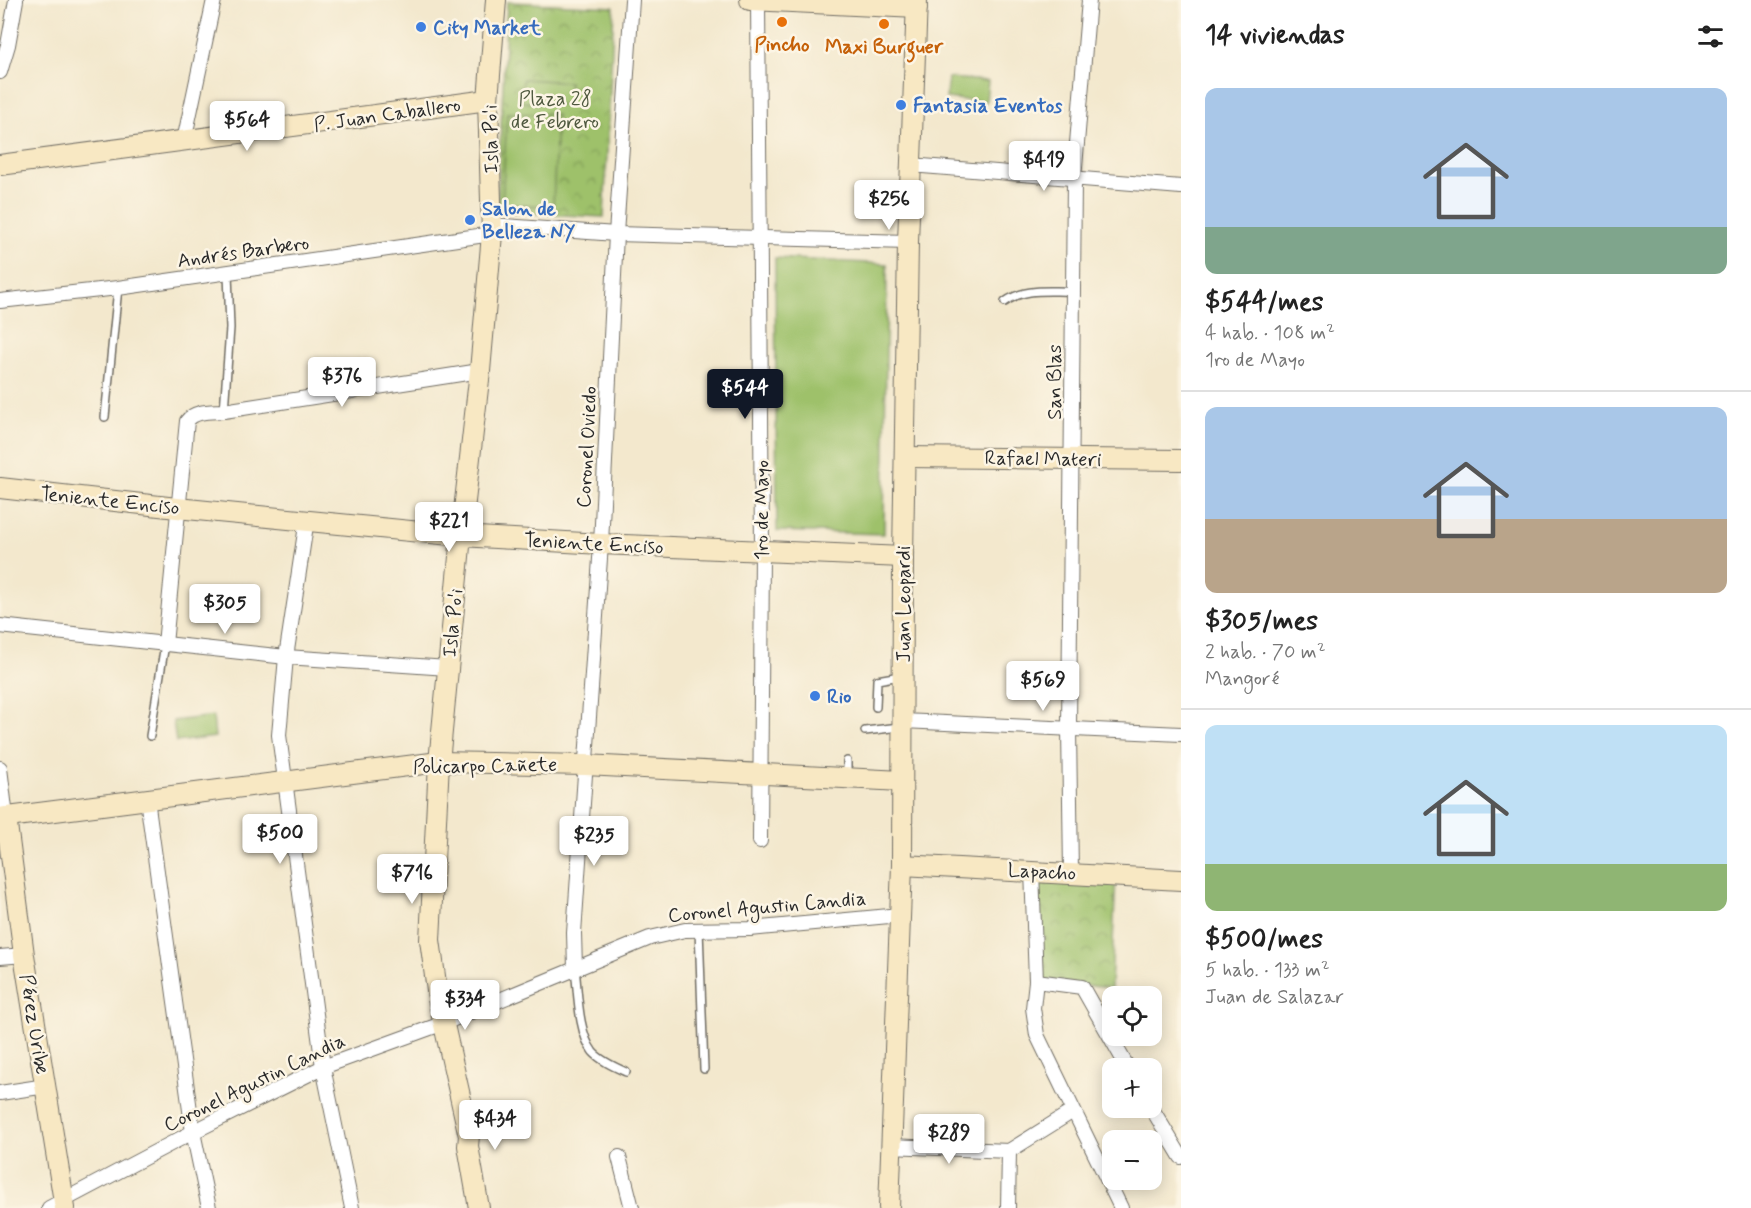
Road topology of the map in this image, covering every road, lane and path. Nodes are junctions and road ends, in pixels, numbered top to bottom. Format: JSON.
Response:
{"nodes":[{"id":1,"x":16,"y":0,"type":"edge"},
{"id":2,"x":214,"y":0,"type":"edge"},
{"id":3,"x":496,"y":0,"type":"edge"},
{"id":4,"x":632,"y":0,"type":"edge"},
{"id":5,"x":750,"y":0,"type":"edge"},
{"id":6,"x":758,"y":0,"type":"edge"},
{"id":7,"x":1089,"y":0,"type":"edge"},
{"id":8,"x":878,"y":3,"type":"edge"},
{"id":9,"x":917,"y":4,"type":"edge"},
{"id":10,"x":0,"y":72,"type":"edge"},
{"id":11,"x":488,"y":100,"type":"junction"},
{"id":12,"x":184,"y":141,"type":"junction"},
{"id":13,"x":0,"y":165,"type":"edge"},
{"id":14,"x":910,"y":165,"type":"junction"},
{"id":15,"x":1074,"y":179,"type":"junction"},
{"id":16,"x":1181,"y":187,"type":"edge"},
{"id":17,"x":492,"y":229,"type":"junction"},
{"id":18,"x":616,"y":234,"type":"junction"},
{"id":19,"x":759,"y":240,"type":"junction"},
{"id":20,"x":908,"y":242,"type":"junction"},
{"id":21,"x":228,"y":273,"type":"junction"},
{"id":22,"x":118,"y":288,"type":"junction"},
{"id":23,"x":1073,"y":291,"type":"junction"},
{"id":24,"x":0,"y":301,"type":"edge"},
{"id":25,"x":1005,"y":302,"type":"dead end"},
{"id":26,"x":480,"y":371,"type":"junction"},
{"id":27,"x":224,"y":411,"type":"junction"},
{"id":28,"x":105,"y":417,"type":"dead end"},
{"id":29,"x":905,"y":457,"type":"junction"},
{"id":30,"x":1073,"y":458,"type":"junction"},
{"id":31,"x":1181,"y":460,"type":"edge"},
{"id":32,"x":0,"y":488,"type":"edge"},
{"id":33,"x":177,"y":508,"type":"junction"},
{"id":34,"x":307,"y":519,"type":"junction"},
{"id":35,"x":461,"y":536,"type":"junction"},
{"id":36,"x":601,"y":544,"type":"junction"},
{"id":37,"x":762,"y":550,"type":"junction"},
{"id":38,"x":903,"y":557,"type":"junction"},
{"id":39,"x":0,"y":626,"type":"edge"},
{"id":40,"x":165,"y":644,"type":"junction"},
{"id":41,"x":286,"y":657,"type":"junction"},
{"id":42,"x":448,"y":668,"type":"junction"},
{"id":43,"x":903,"y":676,"type":"junction"},
{"id":44,"x":876,"y":707,"type":"dead end"},
{"id":45,"x":903,"y":724,"type":"junction"},
{"id":46,"x":1069,"y":729,"type":"junction"},
{"id":47,"x":865,"y":731,"type":"dead end"},
{"id":48,"x":1181,"y":734,"type":"edge"},
{"id":49,"x":150,"y":736,"type":"dead end"},
{"id":50,"x":439,"y":762,"type":"junction"},
{"id":51,"x":585,"y":765,"type":"junction"},
{"id":52,"x":0,"y":768,"type":"edge"},
{"id":53,"x":761,"y":773,"type":"junction"},
{"id":54,"x":285,"y":781,"type":"junction"},
{"id":55,"x":902,"y":781,"type":"junction"},
{"id":56,"x":147,"y":799,"type":"junction"},
{"id":57,"x":3,"y":818,"type":"edge"},
{"id":58,"x":760,"y":841,"type":"dead end"},
{"id":59,"x":902,"y":865,"type":"junction"},
{"id":60,"x":1032,"y":870,"type":"junction"},
{"id":61,"x":1071,"y":873,"type":"junction"},
{"id":62,"x":1181,"y":880,"type":"edge"},
{"id":63,"x":900,"y":915,"type":"junction"},
{"id":64,"x":699,"y":929,"type":"junction"},
{"id":65,"x":24,"y":955,"type":"junction"},
{"id":66,"x":0,"y":957,"type":"edge"},
{"id":67,"x":575,"y":968,"type":"junction"},
{"id":68,"x":1036,"y":981,"type":"junction"},
{"id":69,"x":444,"y":1023,"type":"junction"},
{"id":70,"x":1122,"y":1058,"type":"edge"},
{"id":71,"x":323,"y":1067,"type":"junction"},
{"id":72,"x":704,"y":1069,"type":"dead end"},
{"id":73,"x":626,"y":1072,"type":"dead end"},
{"id":74,"x":46,"y":1086,"type":"junction"},
{"id":75,"x":0,"y":1093,"type":"edge"},
{"id":76,"x":1073,"y":1112,"type":"junction"},
{"id":77,"x":1159,"y":1118,"type":"edge"},
{"id":78,"x":193,"y":1132,"type":"junction"},
{"id":79,"x":469,"y":1136,"type":"junction"},
{"id":80,"x":1174,"y":1138,"type":"edge"},
{"id":81,"x":890,"y":1146,"type":"junction"},
{"id":82,"x":1009,"y":1151,"type":"junction"},
{"id":83,"x":619,"y":1157,"type":"dead end"},
{"id":84,"x":1181,"y":1157,"type":"edge"},
{"id":85,"x":59,"y":1206,"type":"edge"},
{"id":86,"x":209,"y":1208,"type":"edge"},
{"id":87,"x":352,"y":1208,"type":"edge"},
{"id":88,"x":479,"y":1208,"type":"edge"},
{"id":89,"x":492,"y":1208,"type":"edge"},
{"id":90,"x":632,"y":1208,"type":"edge"},
{"id":91,"x":888,"y":1208,"type":"edge"},
{"id":92,"x":1008,"y":1208,"type":"edge"},
{"id":93,"x":1121,"y":1208,"type":"edge"}],
"edges":[{"from":1,"to":10,"type":"street"},
{"from":2,"to":12,"type":"street"},
{"from":3,"to":11,"type":"street","name":"Isla Po'i"},
{"from":4,"to":18,"type":"street","name":"Coronel Oviedo"},
{"from":5,"to":6,"type":"street"},
{"from":6,"to":8,"type":"street"},
{"from":6,"to":19,"type":"street","name":"1ro de Mayo"},
{"from":7,"to":15,"type":"street","name":"San Blas"},
{"from":8,"to":9,"type":"street"},
{"from":9,"to":14,"type":"street","name":"Juan Leopardi"},
{"from":11,"to":12,"type":"street","name":"P. Juan Caballero"},
{"from":11,"to":17,"type":"street","name":"Isla Po'i"},
{"from":12,"to":13,"type":"street","name":"P. Juan Caballero"},
{"from":14,"to":15,"type":"street"},
{"from":14,"to":20,"type":"street","name":"Juan Leopardi"},
{"from":15,"to":16,"type":"street"},
{"from":15,"to":23,"type":"street","name":"San Blas"},
{"from":17,"to":18,"type":"street","name":"Andrés Barbero"},
{"from":17,"to":21,"type":"street","name":"Andrés Barbero"},
{"from":17,"to":26,"type":"street","name":"Isla Po'i"},
{"from":18,"to":19,"type":"street","name":"Andrés Barbero"},
{"from":18,"to":36,"type":"street","name":"Coronel Oviedo"},
{"from":19,"to":20,"type":"street","name":"Andrés Barbero"},
{"from":19,"to":37,"type":"street","name":"1ro de Mayo"},
{"from":20,"to":29,"type":"street","name":"Juan Leopardi"},
{"from":21,"to":22,"type":"street","name":"Andrés Barbero"},
{"from":21,"to":27,"type":"lane"},
{"from":22,"to":24,"type":"street","name":"Andrés Barbero"},
{"from":22,"to":28,"type":"lane"},
{"from":23,"to":25,"type":"lane"},
{"from":23,"to":30,"type":"street","name":"San Blas"},
{"from":26,"to":27,"type":"street"},
{"from":26,"to":35,"type":"street","name":"Isla Po'i"},
{"from":27,"to":33,"type":"street"},
{"from":29,"to":30,"type":"street","name":"Rafael Materi"},
{"from":29,"to":38,"type":"street","name":"Juan Leopardi"},
{"from":30,"to":31,"type":"street","name":"Rafael Materi"},
{"from":30,"to":46,"type":"street","name":"San Blas"},
{"from":32,"to":33,"type":"street","name":"Teniente Enciso"},
{"from":33,"to":34,"type":"street","name":"Teniente Enciso"},
{"from":33,"to":40,"type":"street"},
{"from":34,"to":35,"type":"street","name":"Teniente Enciso"},
{"from":34,"to":41,"type":"street"},
{"from":35,"to":36,"type":"street","name":"Teniente Enciso"},
{"from":35,"to":42,"type":"street","name":"Isla Po'i"},
{"from":36,"to":37,"type":"street","name":"Teniente Enciso"},
{"from":36,"to":51,"type":"street","name":"Coronel Oviedo"},
{"from":37,"to":38,"type":"street","name":"Teniente Enciso"},
{"from":37,"to":53,"type":"street","name":"1ro de Mayo"},
{"from":38,"to":43,"type":"street","name":"Juan Leopardi"},
{"from":39,"to":40,"type":"street"},
{"from":40,"to":41,"type":"street"},
{"from":40,"to":49,"type":"lane"},
{"from":41,"to":42,"type":"street"},
{"from":41,"to":54,"type":"street"},
{"from":42,"to":50,"type":"street","name":"Isla Po'i"},
{"from":43,"to":44,"type":"lane"},
{"from":43,"to":45,"type":"street","name":"Juan Leopardi"},
{"from":45,"to":46,"type":"street"},
{"from":45,"to":47,"type":"lane"},
{"from":45,"to":55,"type":"street","name":"Juan Leopardi"},
{"from":46,"to":48,"type":"street"},
{"from":46,"to":61,"type":"street","name":"San Blas"},
{"from":50,"to":51,"type":"street","name":"Policarpo Cañete"},
{"from":50,"to":54,"type":"street","name":"Policarpo Cañete"},
{"from":50,"to":69,"type":"street","name":"Isla Po'i"},
{"from":51,"to":53,"type":"street","name":"Policarpo Cañete"},
{"from":51,"to":67,"type":"street","name":"Coronel Oviedo"},
{"from":52,"to":57,"type":"street","name":"Pérez Uribe"},
{"from":53,"to":55,"type":"street","name":"Policarpo Cañete"},
{"from":53,"to":58,"type":"street","name":"1ro de Mayo"},
{"from":54,"to":56,"type":"street","name":"Policarpo Cañete"},
{"from":54,"to":71,"type":"street"},
{"from":55,"to":59,"type":"street","name":"Juan Leopardi"},
{"from":56,"to":57,"type":"street","name":"Policarpo Cañete"},
{"from":56,"to":78,"type":"street"},
{"from":57,"to":65,"type":"street","name":"Pérez Uribe"},
{"from":59,"to":60,"type":"street","name":"Lapacho"},
{"from":59,"to":63,"type":"street","name":"Juan Leopardi"},
{"from":60,"to":61,"type":"street","name":"Lapacho"},
{"from":60,"to":68,"type":"street"},
{"from":61,"to":62,"type":"street","name":"Lapacho"},
{"from":63,"to":64,"type":"street","name":"Coronel Agustin Candia"},
{"from":63,"to":81,"type":"street","name":"Juan Leopardi"},
{"from":64,"to":67,"type":"street","name":"Coronel Agustin Candia"},
{"from":64,"to":72,"type":"lane"},
{"from":65,"to":66,"type":"street"},
{"from":65,"to":74,"type":"street","name":"Pérez Uribe"},
{"from":67,"to":69,"type":"street","name":"Coronel Agustin Candia"},
{"from":67,"to":73,"type":"lane"},
{"from":68,"to":70,"type":"street"},
{"from":68,"to":76,"type":"street"},
{"from":69,"to":71,"type":"street","name":"Coronel Agustin Candia"},
{"from":69,"to":79,"type":"street","name":"Isla Po'i"},
{"from":71,"to":78,"type":"street","name":"Coronel Agustin Candia"},
{"from":71,"to":87,"type":"street"},
{"from":74,"to":75,"type":"street"},
{"from":74,"to":85,"type":"street","name":"Pérez Uribe"},
{"from":76,"to":82,"type":"street"},
{"from":76,"to":93,"type":"street"},
{"from":77,"to":80,"type":"street"},
{"from":78,"to":85,"type":"street","name":"Coronel Agustin Candia"},
{"from":78,"to":86,"type":"street"},
{"from":79,"to":88,"type":"street","name":"Isla Po'i"},
{"from":79,"to":89,"type":"street","name":"Isla Po'i"},
{"from":80,"to":84,"type":"street"},
{"from":81,"to":82,"type":"street"},
{"from":81,"to":91,"type":"street","name":"Juan Leopardi"},
{"from":82,"to":92,"type":"street"},
{"from":83,"to":90,"type":"street"}]}
